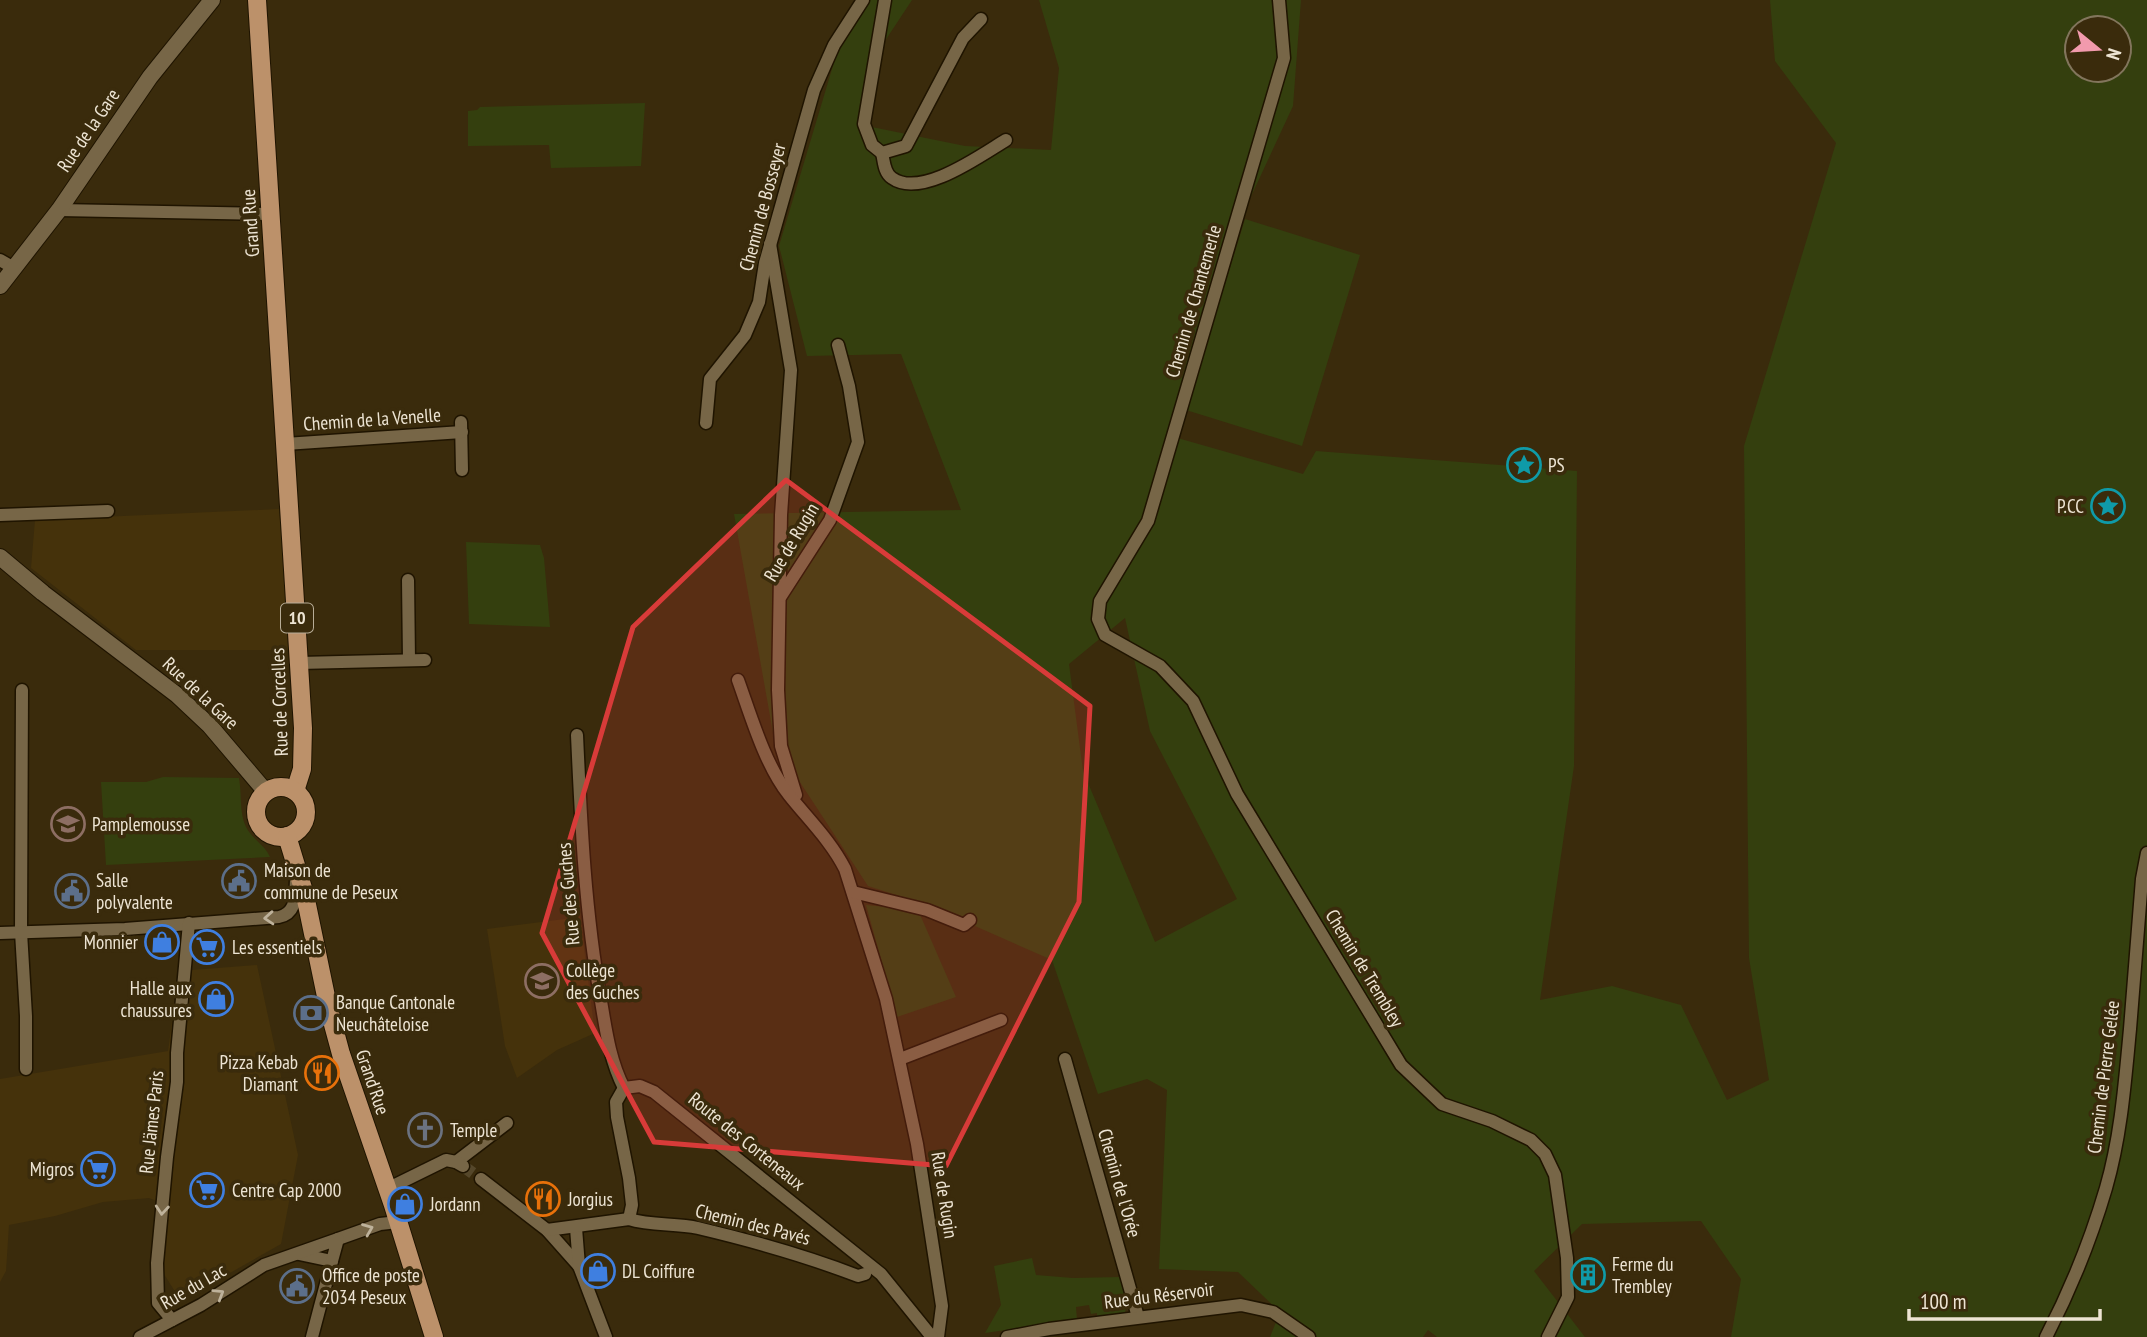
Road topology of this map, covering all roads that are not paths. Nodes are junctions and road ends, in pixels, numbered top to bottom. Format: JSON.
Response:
{"nodes":[{"id":1,"x":212,"y":0,"type":"edge"},
{"id":2,"x":257,"y":0,"type":"edge"},
{"id":3,"x":863,"y":0,"type":"edge"},
{"id":4,"x":885,"y":0,"type":"edge"},
{"id":5,"x":1279,"y":0,"type":"edge"},
{"id":6,"x":981,"y":19,"type":"dead end"},
{"id":7,"x":1006,"y":139,"type":"dead end"},
{"id":8,"x":882,"y":153,"type":"junction"},
{"id":9,"x":59,"y":210,"type":"junction"},
{"id":10,"x":270,"y":214,"type":"junction"},
{"id":11,"x":770,"y":244,"type":"junction"},
{"id":12,"x":7,"y":264,"type":"edge"},
{"id":13,"x":0,"y":286,"type":"edge"},
{"id":14,"x":838,"y":345,"type":"dead end"},
{"id":15,"x":706,"y":423,"type":"dead end"},
{"id":16,"x":285,"y":444,"type":"junction"},
{"id":17,"x":462,"y":470,"type":"dead end"},
{"id":18,"x":108,"y":510,"type":"dead end"},
{"id":19,"x":0,"y":515,"type":"edge"},
{"id":20,"x":0,"y":557,"type":"edge"},
{"id":21,"x":408,"y":580,"type":"dead end"},
{"id":22,"x":781,"y":597,"type":"junction"},
{"id":23,"x":1100,"y":601,"type":"joint"},
{"id":24,"x":409,"y":660,"type":"junction"},
{"id":25,"x":425,"y":660,"type":"dead end"},
{"id":26,"x":299,"y":663,"type":"junction"},
{"id":27,"x":738,"y":680,"type":"dead end"},
{"id":28,"x":22,"y":690,"type":"dead end"},
{"id":29,"x":577,"y":735,"type":"dead end"},
{"id":30,"x":295,"y":791,"type":"junction"},
{"id":31,"x":266,"y":792,"type":"junction"},
{"id":32,"x":799,"y":805,"type":"junction"},
{"id":33,"x":287,"y":836,"type":"junction"},
{"id":34,"x":2147,"y":853,"type":"edge"},
{"id":35,"x":297,"y":867,"type":"junction"},
{"id":36,"x":853,"y":891,"type":"junction"},
{"id":37,"x":970,"y":920,"type":"dead end"},
{"id":38,"x":189,"y":923,"type":"junction"},
{"id":39,"x":21,"y":932,"type":"junction"},
{"id":40,"x":0,"y":933,"type":"edge"},
{"id":41,"x":1001,"y":1020,"type":"dead end"},
{"id":42,"x":900,"y":1059,"type":"junction"},
{"id":43,"x":1065,"y":1059,"type":"dead end"},
{"id":44,"x":26,"y":1069,"type":"dead end"},
{"id":45,"x":624,"y":1088,"type":"junction"},
{"id":46,"x":507,"y":1123,"type":"dead end"},
{"id":47,"x":481,"y":1179,"type":"tunnel mouth"},
{"id":48,"x":387,"y":1189,"type":"junction"},
{"id":49,"x":629,"y":1219,"type":"junction"},
{"id":50,"x":398,"y":1222,"type":"junction"},
{"id":51,"x":576,"y":1228,"type":"junction"},
{"id":52,"x":547,"y":1230,"type":"junction"},
{"id":53,"x":338,"y":1239,"type":"junction"},
{"id":54,"x":299,"y":1254,"type":"junction"},
{"id":55,"x":332,"y":1261,"type":"junction"},
{"id":56,"x":579,"y":1266,"type":"junction"},
{"id":57,"x":865,"y":1274,"type":"dead end"},
{"id":58,"x":1138,"y":1317,"type":"junction"},
{"id":59,"x":172,"y":1320,"type":"junction"},
{"id":60,"x":140,"y":1337,"type":"edge"},
{"id":61,"x":312,"y":1337,"type":"edge"},
{"id":62,"x":434,"y":1337,"type":"edge"},
{"id":63,"x":606,"y":1337,"type":"edge"},
{"id":64,"x":932,"y":1337,"type":"edge"},
{"id":65,"x":937,"y":1337,"type":"edge"},
{"id":66,"x":1007,"y":1337,"type":"edge"},
{"id":67,"x":1309,"y":1337,"type":"edge"},
{"id":68,"x":1548,"y":1337,"type":"edge"},
{"id":69,"x":2046,"y":1337,"type":"edge"}],
"edges":[{"from":1,"to":9,"type":"main road","name":"Rue de la Gare"},
{"from":2,"to":10,"type":"main road","name":"Grand Rue","number":"10"},
{"from":3,"to":11,"type":"street","name":"Chemin de Bosseyer"},
{"from":4,"to":8,"type":"street"},
{"from":5,"to":23,"type":"street","name":"Chemin de Chantemerle"},
{"from":6,"to":8,"type":"street"},
{"from":7,"to":8,"type":"street"},
{"from":9,"to":10,"type":"street"},
{"from":9,"to":12,"type":"main road","name":"Rue de la Gare"},
{"from":10,"to":16,"type":"main road","name":"Grand Rue","number":"10"},
{"from":11,"to":15,"type":"street","name":"Chemin de Bosseyer"},
{"from":11,"to":22,"type":"street"},
{"from":12,"to":13,"type":"main road","name":"Rue de la Gare"},
{"from":14,"to":22,"type":"street","name":"Rue de Rugin"},
{"from":16,"to":17,"type":"street","name":"Chemin de la Venelle"},
{"from":16,"to":26,"type":"main road","name":"Rue de Corcelles","number":"10"},
{"from":18,"to":19,"type":"street"},
{"from":20,"to":31,"type":"main road","name":"Rue de la Gare"},
{"from":21,"to":24,"type":"street"},
{"from":22,"to":32,"type":"street","name":"Rue de Rugin"},
{"from":23,"to":68,"type":"street","name":"Chemin de Trembley"},
{"from":24,"to":25,"type":"street"},
{"from":24,"to":26,"type":"street"},
{"from":26,"to":30,"type":"main road","name":"Rue de Corcelles","number":"10"},
{"from":27,"to":32,"type":"street","name":"Rue de Rugin"},
{"from":28,"to":39,"type":"street"},
{"from":29,"to":45,"type":"street","name":"Rue des Guches"},
{"from":30,"to":31,"type":"main road"},
{"from":30,"to":33,"type":"main road"},
{"from":31,"to":33,"type":"main road"},
{"from":32,"to":36,"type":"street","name":"Rue de Rugin"},
{"from":33,"to":35,"type":"main road","name":"Grand'Rue"},
{"from":34,"to":69,"type":"street","name":"Chemin de Pierre Gelée"},
{"from":35,"to":38,"type":"street","one_way":true},
{"from":35,"to":48,"type":"main road","name":"Grand'Rue"},
{"from":36,"to":37,"type":"street"},
{"from":36,"to":42,"type":"street","name":"Rue de Rugin"},
{"from":38,"to":39,"type":"street"},
{"from":38,"to":59,"type":"street","name":"Rue Jämes Paris","one_way":true},
{"from":39,"to":40,"type":"street"},
{"from":39,"to":44,"type":"street"},
{"from":41,"to":42,"type":"street"},
{"from":42,"to":65,"type":"street","name":"Rue de Rugin"},
{"from":43,"to":58,"type":"street","name":"Chemin de l'Orée"},
{"from":45,"to":49,"type":"street"},
{"from":45,"to":64,"type":"street","name":"Route des Corteneaux"},
{"from":46,"to":48,"type":"street"},
{"from":47,"to":52,"type":"street"},
{"from":48,"to":50,"type":"main road","name":"Grand'Rue"},
{"from":49,"to":51,"type":"street","name":"Chemin des Pavés"},
{"from":49,"to":57,"type":"street","name":"Chemin des Pavés"},
{"from":53,"to":50,"type":"street","one_way":true},
{"from":50,"to":62,"type":"main road","name":"Grand'Rue"},
{"from":51,"to":52,"type":"street","name":"Chemin des Pavés"},
{"from":51,"to":56,"type":"street"},
{"from":52,"to":56,"type":"street"},
{"from":53,"to":54,"type":"street","name":"Rue du Lac"},
{"from":53,"to":55,"type":"street"},
{"from":54,"to":55,"type":"street"},
{"from":59,"to":54,"type":"street","name":"Rue du Lac","one_way":true},
{"from":55,"to":61,"type":"street"},
{"from":56,"to":63,"type":"street"},
{"from":58,"to":66,"type":"street","name":"Rue du Réservoir"},
{"from":58,"to":67,"type":"street","name":"Rue du Réservoir"},
{"from":59,"to":60,"type":"street","name":"Rue du Lac"}]}
